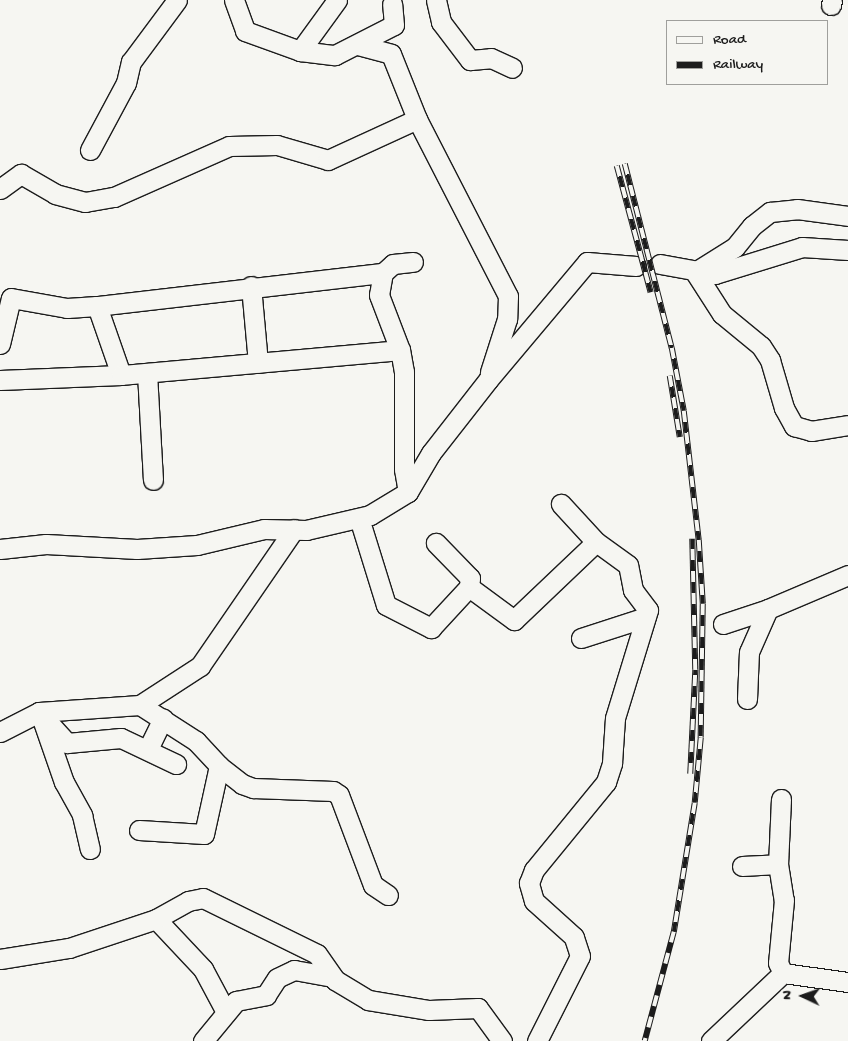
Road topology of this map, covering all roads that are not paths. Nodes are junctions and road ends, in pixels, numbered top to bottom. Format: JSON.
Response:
{"nodes":[{"id":1,"x":177,"y":0,"type":"edge"},
{"id":2,"x":234,"y":0,"type":"edge"},
{"id":3,"x":337,"y":0,"type":"edge"},
{"id":4,"x":436,"y":0,"type":"edge"},
{"id":5,"x":392,"y":4,"type":"dead end"},
{"id":6,"x":358,"y":45,"type":"junction"},
{"id":7,"x":300,"y":50,"type":"junction"},
{"id":8,"x":512,"y":68,"type":"dead end"},
{"id":9,"x":417,"y":119,"type":"junction"},
{"id":10,"x":90,"y":150,"type":"dead end"},
{"id":11,"x":0,"y":189,"type":"edge"},
{"id":12,"x":848,"y":216,"type":"edge"},
{"id":13,"x":848,"y":250,"type":"edge"},
{"id":14,"x":413,"y":262,"type":"dead end"},
{"id":15,"x":660,"y":264,"type":"dead end"},
{"id":16,"x":636,"y":266,"type":"dead end"},
{"id":17,"x":695,"y":272,"type":"junction"},
{"id":18,"x":383,"y":273,"type":"junction"},
{"id":19,"x":251,"y":286,"type":"junction"},
{"id":20,"x":98,"y":306,"type":"junction"},
{"id":21,"x":2,"y":316,"type":"edge"},
{"id":22,"x":0,"y":344,"type":"edge"},
{"id":23,"x":400,"y":350,"type":"junction"},
{"id":24,"x":258,"y":363,"type":"junction"},
{"id":25,"x":147,"y":373,"type":"junction"},
{"id":26,"x":121,"y":375,"type":"junction"},
{"id":27,"x":0,"y":380,"type":"edge"},
{"id":28,"x":488,"y":380,"type":"junction"},
{"id":29,"x":848,"y":425,"type":"edge"},
{"id":30,"x":153,"y":480,"type":"dead end"},
{"id":31,"x":408,"y":492,"type":"junction"},
{"id":32,"x":561,"y":504,"type":"dead end"},
{"id":33,"x":359,"y":518,"type":"junction"},
{"id":34,"x":294,"y":529,"type":"junction"},
{"id":35,"x":596,"y":542,"type":"junction"},
{"id":36,"x":436,"y":543,"type":"dead end"},
{"id":37,"x":0,"y":549,"type":"edge"},
{"id":38,"x":848,"y":575,"type":"edge"},
{"id":39,"x":469,"y":587,"type":"junction"},
{"id":40,"x":768,"y":610,"type":"junction"},
{"id":41,"x":646,"y":617,"type":"junction"},
{"id":42,"x":723,"y":624,"type":"dead end"},
{"id":43,"x":581,"y":638,"type":"dead end"},
{"id":44,"x":746,"y":699,"type":"dead end"},
{"id":45,"x":140,"y":705,"type":"junction"},
{"id":46,"x":39,"y":712,"type":"junction"},
{"id":47,"x":163,"y":718,"type":"junction"},
{"id":48,"x":0,"y":732,"type":"edge"},
{"id":49,"x":148,"y":749,"type":"junction"},
{"id":50,"x":176,"y":764,"type":"dead end"},
{"id":51,"x":219,"y":766,"type":"junction"},
{"id":52,"x":781,"y":799,"type":"dead end"},
{"id":53,"x":139,"y":830,"type":"dead end"},
{"id":54,"x":90,"y":849,"type":"dead end"},
{"id":55,"x":778,"y":864,"type":"junction"},
{"id":56,"x":742,"y":866,"type":"dead end"},
{"id":57,"x":388,"y":895,"type":"dead end"},
{"id":58,"x":156,"y":919,"type":"junction"},
{"id":59,"x":0,"y":959,"type":"edge"},
{"id":60,"x":783,"y":973,"type":"junction"},
{"id":61,"x":332,"y":977,"type":"junction"},
{"id":62,"x":848,"y":982,"type":"edge"},
{"id":63,"x":226,"y":1012,"type":"junction"},
{"id":64,"x":203,"y":1041,"type":"edge"},
{"id":65,"x":502,"y":1041,"type":"edge"},
{"id":66,"x":537,"y":1041,"type":"edge"},
{"id":67,"x":711,"y":1041,"type":"edge"}],
"edges":[{"from":1,"to":10,"type":"street"},
{"from":2,"to":7,"type":"street"},
{"from":3,"to":7,"type":"street"},
{"from":4,"to":8,"type":"street"},
{"from":5,"to":6,"type":"street"},
{"from":6,"to":7,"type":"street"},
{"from":6,"to":9,"type":"street"},
{"from":9,"to":11,"type":"street"},
{"from":9,"to":28,"type":"street"},
{"from":12,"to":17,"type":"street"},
{"from":13,"to":17,"type":"street"},
{"from":14,"to":18,"type":"street"},
{"from":15,"to":17,"type":"street"},
{"from":16,"to":28,"type":"street"},
{"from":17,"to":29,"type":"street"},
{"from":18,"to":19,"type":"street"},
{"from":18,"to":23,"type":"street"},
{"from":19,"to":20,"type":"street"},
{"from":19,"to":24,"type":"street"},
{"from":20,"to":21,"type":"street"},
{"from":20,"to":26,"type":"street"},
{"from":21,"to":22,"type":"street"},
{"from":23,"to":24,"type":"street"},
{"from":23,"to":31,"type":"street"},
{"from":24,"to":25,"type":"street"},
{"from":25,"to":26,"type":"street"},
{"from":25,"to":30,"type":"street"},
{"from":26,"to":27,"type":"street"},
{"from":28,"to":31,"type":"street"},
{"from":31,"to":33,"type":"street"},
{"from":32,"to":35,"type":"street"},
{"from":33,"to":34,"type":"street"},
{"from":33,"to":39,"type":"street"},
{"from":34,"to":37,"type":"street"},
{"from":34,"to":45,"type":"street"},
{"from":35,"to":39,"type":"street"},
{"from":35,"to":41,"type":"street"},
{"from":36,"to":39,"type":"street"},
{"from":38,"to":40,"type":"street"},
{"from":40,"to":42,"type":"street"},
{"from":40,"to":44,"type":"street"},
{"from":41,"to":43,"type":"street"},
{"from":41,"to":66,"type":"street"},
{"from":45,"to":46,"type":"street"},
{"from":45,"to":47,"type":"street"},
{"from":46,"to":48,"type":"street"},
{"from":46,"to":49,"type":"street"},
{"from":46,"to":54,"type":"street"},
{"from":47,"to":49,"type":"street"},
{"from":47,"to":51,"type":"street"},
{"from":49,"to":50,"type":"street"},
{"from":51,"to":53,"type":"street"},
{"from":51,"to":57,"type":"street"},
{"from":52,"to":55,"type":"street"},
{"from":55,"to":56,"type":"street"},
{"from":55,"to":60,"type":"street"},
{"from":58,"to":59,"type":"street"},
{"from":58,"to":61,"type":"street"},
{"from":58,"to":63,"type":"street"},
{"from":60,"to":62,"type":"street"},
{"from":60,"to":67,"type":"street"},
{"from":61,"to":63,"type":"street"},
{"from":61,"to":65,"type":"street"},
{"from":63,"to":64,"type":"street"}]}
